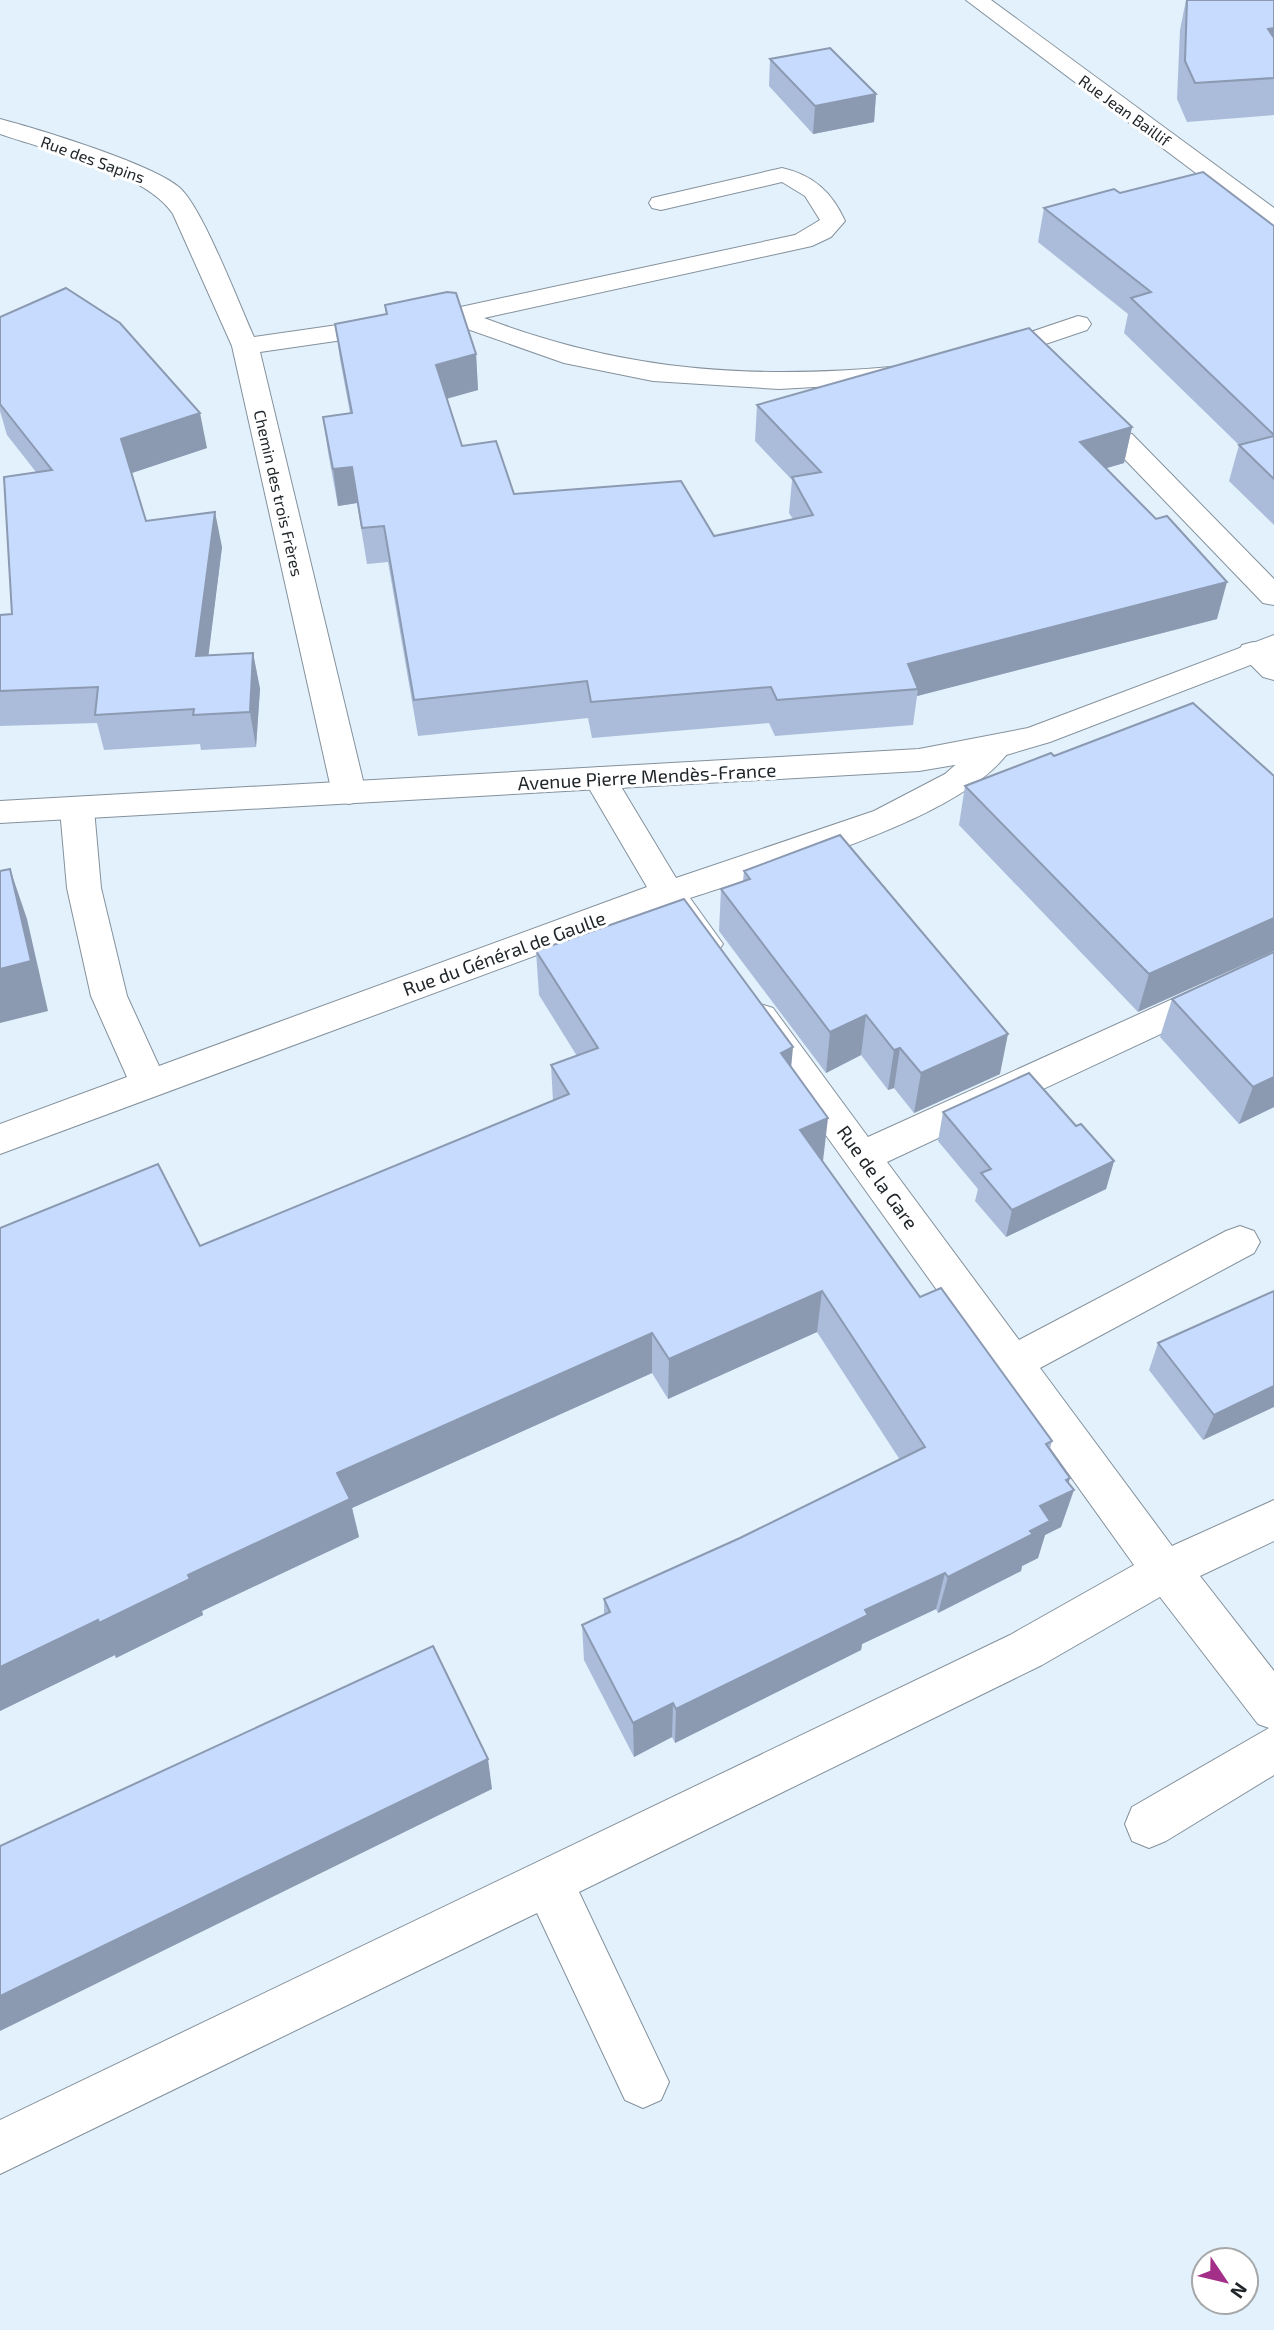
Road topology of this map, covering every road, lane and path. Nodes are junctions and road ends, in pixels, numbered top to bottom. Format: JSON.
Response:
{"nodes":[{"id":1,"x":976,"y":0,"type":"edge"},
{"id":2,"x":0,"y":125,"type":"edge"},
{"id":3,"x":661,"y":203,"type":"dead end"},
{"id":4,"x":179,"y":204,"type":"joint"},
{"id":5,"x":1274,"y":220,"type":"edge"},
{"id":6,"x":456,"y":316,"type":"junction"},
{"id":7,"x":1078,"y":324,"type":"dead end"},
{"id":8,"x":245,"y":346,"type":"junction"},
{"id":9,"x":961,"y":363,"type":"edge"},
{"id":10,"x":922,"y":372,"type":"edge"},
{"id":11,"x":1122,"y":440,"type":"edge"},
{"id":12,"x":1274,"y":596,"type":"edge"},
{"id":13,"x":1267,"y":655,"type":"edge"},
{"id":14,"x":996,"y":747,"type":"junction"},
{"id":15,"x":600,"y":778,"type":"junction"},
{"id":16,"x":349,"y":793,"type":"junction"},
{"id":17,"x":78,"y":809,"type":"junction"},
{"id":18,"x":0,"y":812,"type":"edge"},
{"id":19,"x":668,"y":893,"type":"junction"},
{"id":20,"x":1274,"y":966,"type":"edge"},
{"id":21,"x":148,"y":1083,"type":"junction"},
{"id":22,"x":0,"y":1139,"type":"edge"},
{"id":23,"x":863,"y":1156,"type":"junction"},
{"id":24,"x":1240,"y":1242,"type":"dead end"},
{"id":25,"x":1014,"y":1362,"type":"junction"},
{"id":26,"x":1274,"y":1520,"type":"edge"},
{"id":27,"x":1164,"y":1571,"type":"junction"},
{"id":28,"x":1274,"y":1708,"type":"edge"},
{"id":29,"x":1274,"y":1749,"type":"edge"},
{"id":30,"x":1149,"y":1824,"type":"dead end"},
{"id":31,"x":548,"y":1881,"type":"junction"},
{"id":32,"x":643,"y":2082,"type":"dead end"},
{"id":33,"x":0,"y":2148,"type":"edge"}],
"edges":[{"from":1,"to":5,"type":"street","name":"Rue Jean Baillif"},
{"from":2,"to":4,"type":"street","name":"Rue des Sapins"},
{"from":3,"to":6,"type":"street"},
{"from":4,"to":8,"type":"street","name":"Chemin des trois Frères"},
{"from":6,"to":8,"type":"street"},
{"from":6,"to":10,"type":"street"},
{"from":7,"to":9,"type":"street"},
{"from":8,"to":16,"type":"street","name":"Chemin des trois Frères"},
{"from":11,"to":12,"type":"street"},
{"from":13,"to":14,"type":"street","name":"Avenue Pierre Mendès-France"},
{"from":14,"to":15,"type":"street","name":"Avenue Pierre Mendès-France"},
{"from":14,"to":19,"type":"street","name":"Rue du Général de Gaulle"},
{"from":15,"to":16,"type":"street","name":"Avenue Pierre Mendès-France"},
{"from":15,"to":19,"type":"street","name":"Rue de la Gare"},
{"from":16,"to":17,"type":"street","name":"Avenue Pierre Mendès-France"},
{"from":17,"to":18,"type":"street","name":"Avenue Pierre Mendès-France"},
{"from":17,"to":21,"type":"street"},
{"from":19,"to":21,"type":"street","name":"Rue du Général de Gaulle"},
{"from":19,"to":23,"type":"street","name":"Rue de la Gare"},
{"from":20,"to":23,"type":"street"},
{"from":21,"to":22,"type":"street","name":"Rue du Général de Gaulle"},
{"from":23,"to":25,"type":"street","name":"Rue de la Gare"},
{"from":24,"to":25,"type":"street"},
{"from":25,"to":27,"type":"street","name":"Rue de la Gare"},
{"from":26,"to":27,"type":"street"},
{"from":27,"to":28,"type":"street","name":"Rue de la Gare"},
{"from":27,"to":31,"type":"street"},
{"from":29,"to":30,"type":"street"},
{"from":31,"to":32,"type":"street"},
{"from":31,"to":33,"type":"street"}]}
